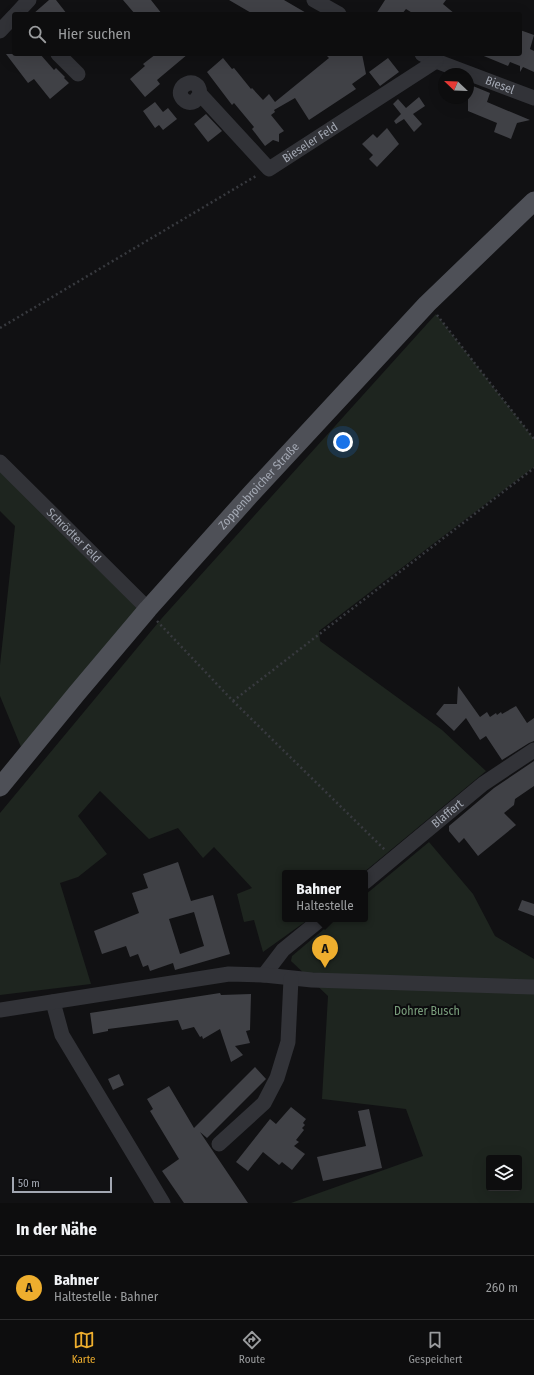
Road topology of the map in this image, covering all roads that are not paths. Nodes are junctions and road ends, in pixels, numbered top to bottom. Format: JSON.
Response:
{"nodes":[{"id":1,"x":28,"y":0,"type":"edge"},
{"id":2,"x":314,"y":0,"type":"edge"},
{"id":3,"x":18,"y":12,"type":"edge"},
{"id":4,"x":335,"y":12,"type":"edge"},
{"id":5,"x":12,"y":19,"type":"edge"},
{"id":6,"x":1,"y":31,"type":"edge"},
{"id":7,"x":60,"y":56,"type":"edge"},
{"id":8,"x":426,"y":56,"type":"edge"},
{"id":9,"x":436,"y":61,"type":"junction"},
{"id":10,"x":78,"y":74,"type":"dead end"},
{"id":11,"x":200,"y":94,"type":"dead end"},
{"id":12,"x":534,"y":98,"type":"edge"},
{"id":13,"x":534,"y":201,"type":"edge"},
{"id":14,"x":0,"y":462,"type":"edge"},
{"id":15,"x":148,"y":609,"type":"junction"},
{"id":16,"x":534,"y":750,"type":"edge"},
{"id":17,"x":0,"y":787,"type":"edge"},
{"id":18,"x":368,"y":880,"type":"edge"},
{"id":19,"x":317,"y":922,"type":"edge"},
{"id":20,"x":264,"y":975,"type":"junction"},
{"id":21,"x":291,"y":979,"type":"junction"},
{"id":22,"x":534,"y":987,"type":"edge"},
{"id":23,"x":53,"y":1002,"type":"junction"},
{"id":24,"x":0,"y":1010,"type":"edge"},
{"id":25,"x":219,"y":1144,"type":"dead end"},
{"id":26,"x":163,"y":1203,"type":"edge"}],
"edges":[{"from":1,"to":3,"type":"street"},
{"from":2,"to":4,"type":"street"},
{"from":5,"to":6,"type":"street"},
{"from":7,"to":10,"type":"street"},
{"from":8,"to":9,"type":"street","name":"Biesel"},
{"from":9,"to":11,"type":"street","name":"Bieseler Feld"},
{"from":9,"to":12,"type":"street","name":"Biesel"},
{"from":13,"to":15,"type":"main road","name":"Zoppenbroicher Straße"},
{"from":14,"to":15,"type":"street","name":"Schrödter Feld"},
{"from":15,"to":17,"type":"main road","name":"Zoppenbroicher Straße"},
{"from":16,"to":18,"type":"street","name":"Blaffert"},
{"from":19,"to":20,"type":"street"},
{"from":20,"to":21,"type":"street"},
{"from":20,"to":23,"type":"street"},
{"from":21,"to":22,"type":"street"},
{"from":21,"to":25,"type":"street"},
{"from":23,"to":24,"type":"street"},
{"from":23,"to":26,"type":"street"}]}
